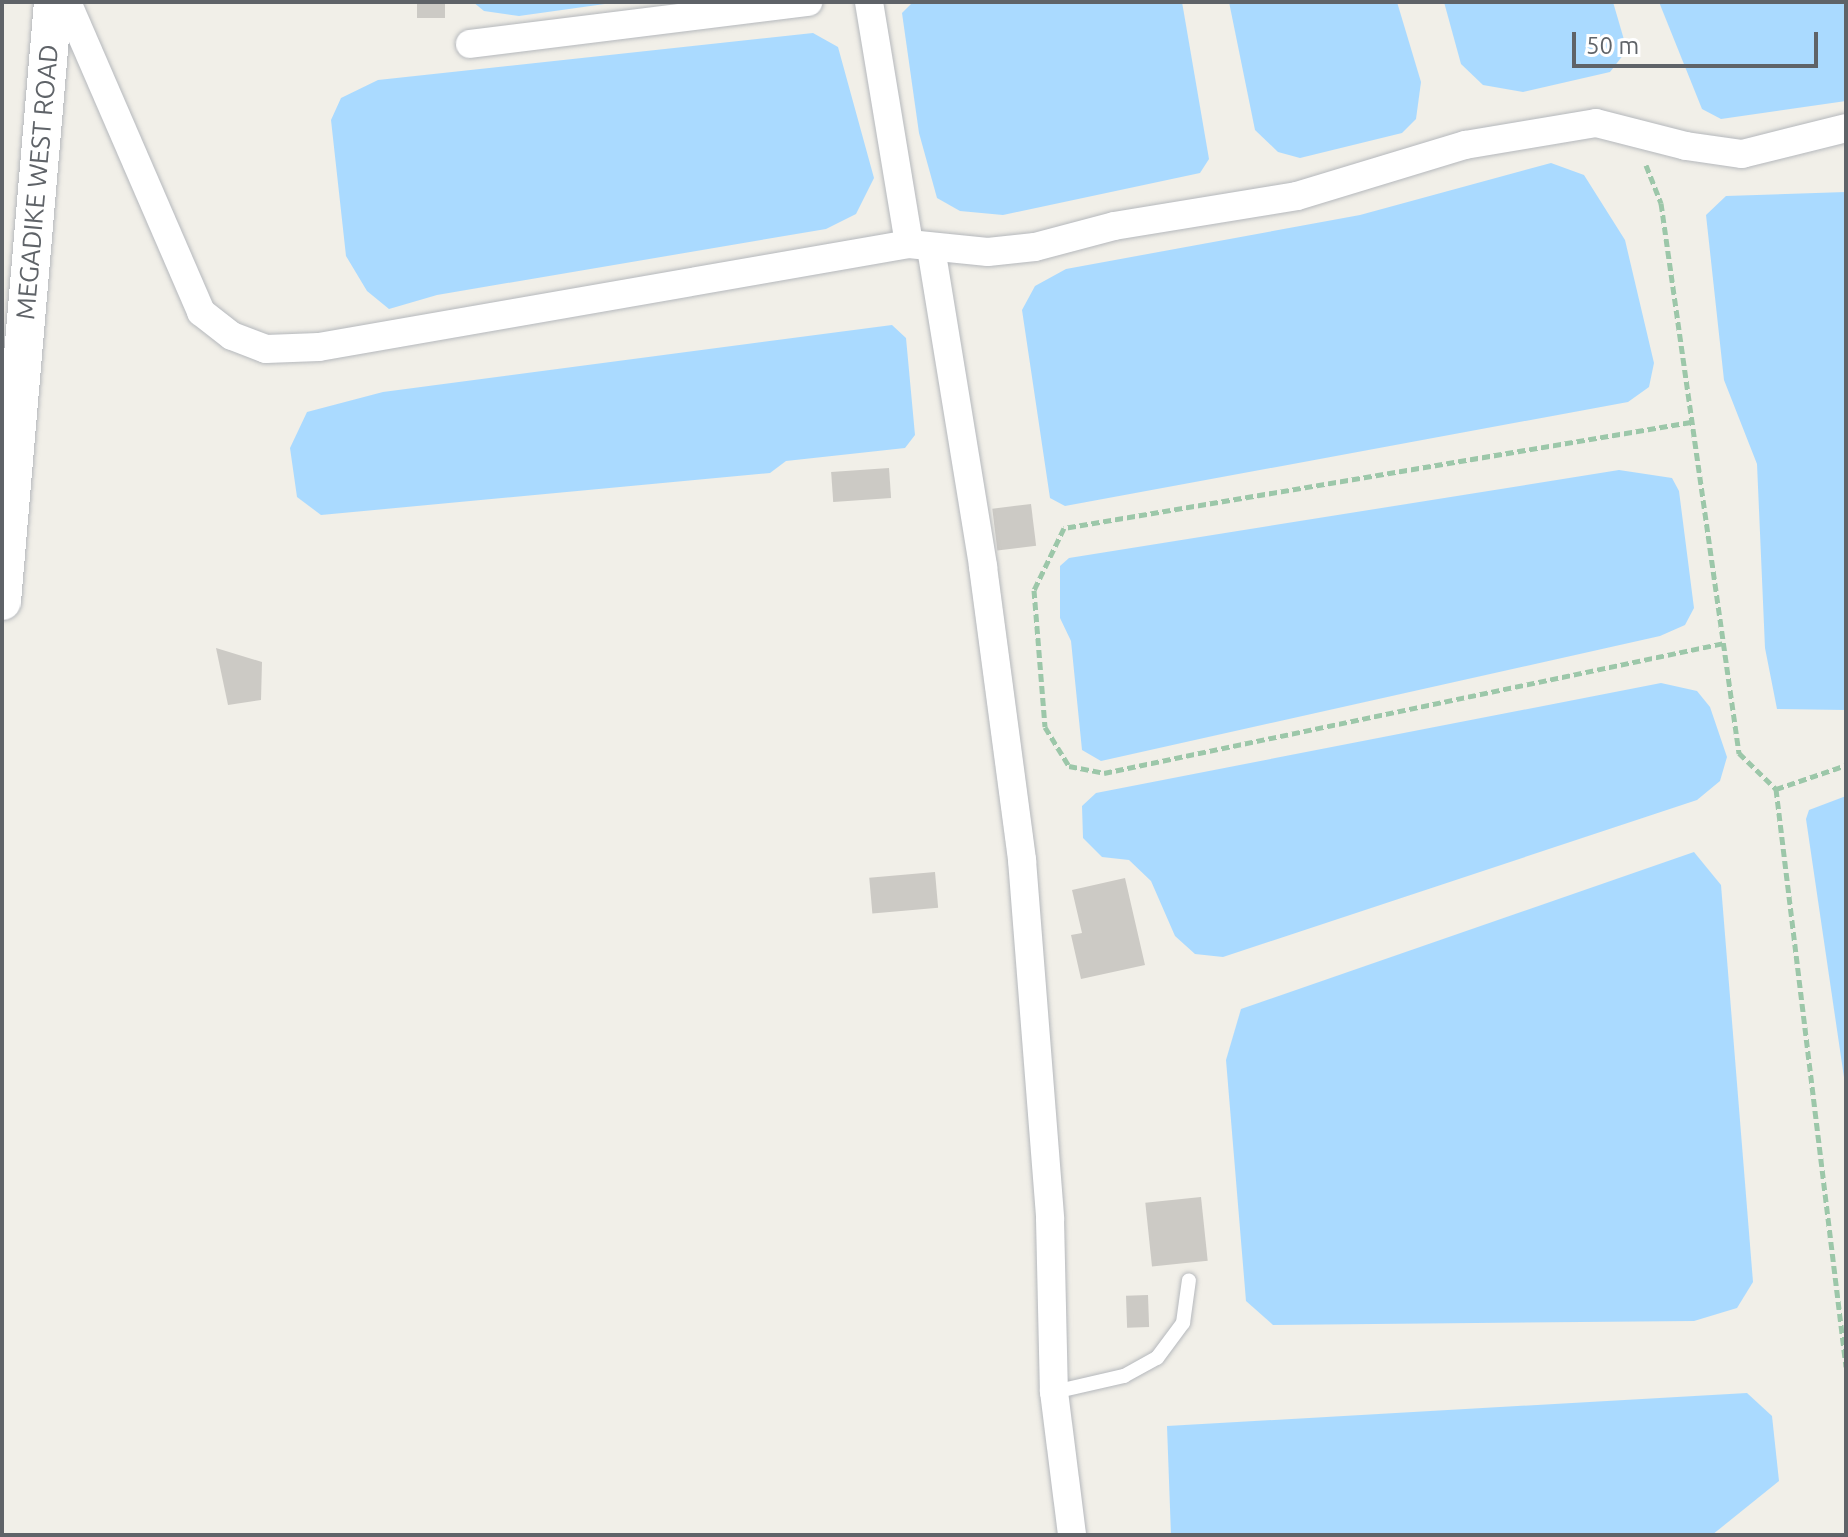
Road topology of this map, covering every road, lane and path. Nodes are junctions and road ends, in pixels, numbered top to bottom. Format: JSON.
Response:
{"nodes":[{"id":1,"x":53,"y":2,"type":"edge"},
{"id":2,"x":67,"y":2,"type":"edge"},
{"id":3,"x":808,"y":2,"type":"edge"},
{"id":4,"x":869,"y":2,"type":"edge"},
{"id":5,"x":470,"y":44,"type":"dead end"},
{"id":6,"x":1846,"y":128,"type":"edge"},
{"id":7,"x":1645,"y":162,"type":"dead end"},
{"id":8,"x":920,"y":246,"type":"junction"},
{"id":9,"x":1691,"y":422,"type":"junction"},
{"id":10,"x":2,"y":601,"type":"edge"},
{"id":11,"x":1724,"y":643,"type":"junction"},
{"id":12,"x":1846,"y":765,"type":"edge"},
{"id":13,"x":1776,"y":789,"type":"junction"},
{"id":14,"x":1189,"y":1280,"type":"dead end"},
{"id":15,"x":1846,"y":1367,"type":"edge"},
{"id":16,"x":1054,"y":1392,"type":"junction"},
{"id":17,"x":1072,"y":1535,"type":"edge"}],
"edges":[{"from":1,"to":10,"type":"street","name":"MEGADIKE WEST ROAD"},
{"from":2,"to":8,"type":"street"},
{"from":3,"to":5,"type":"street"},
{"from":4,"to":8,"type":"street"},
{"from":6,"to":8,"type":"street"},
{"from":7,"to":9,"type":"path"},
{"from":8,"to":16,"type":"street"},
{"from":9,"to":11,"type":"path"},
{"from":9,"to":11,"type":"path"},
{"from":11,"to":13,"type":"path"},
{"from":12,"to":13,"type":"path"},
{"from":13,"to":15,"type":"path"},
{"from":14,"to":16,"type":"lane"},
{"from":16,"to":17,"type":"street"}]}
